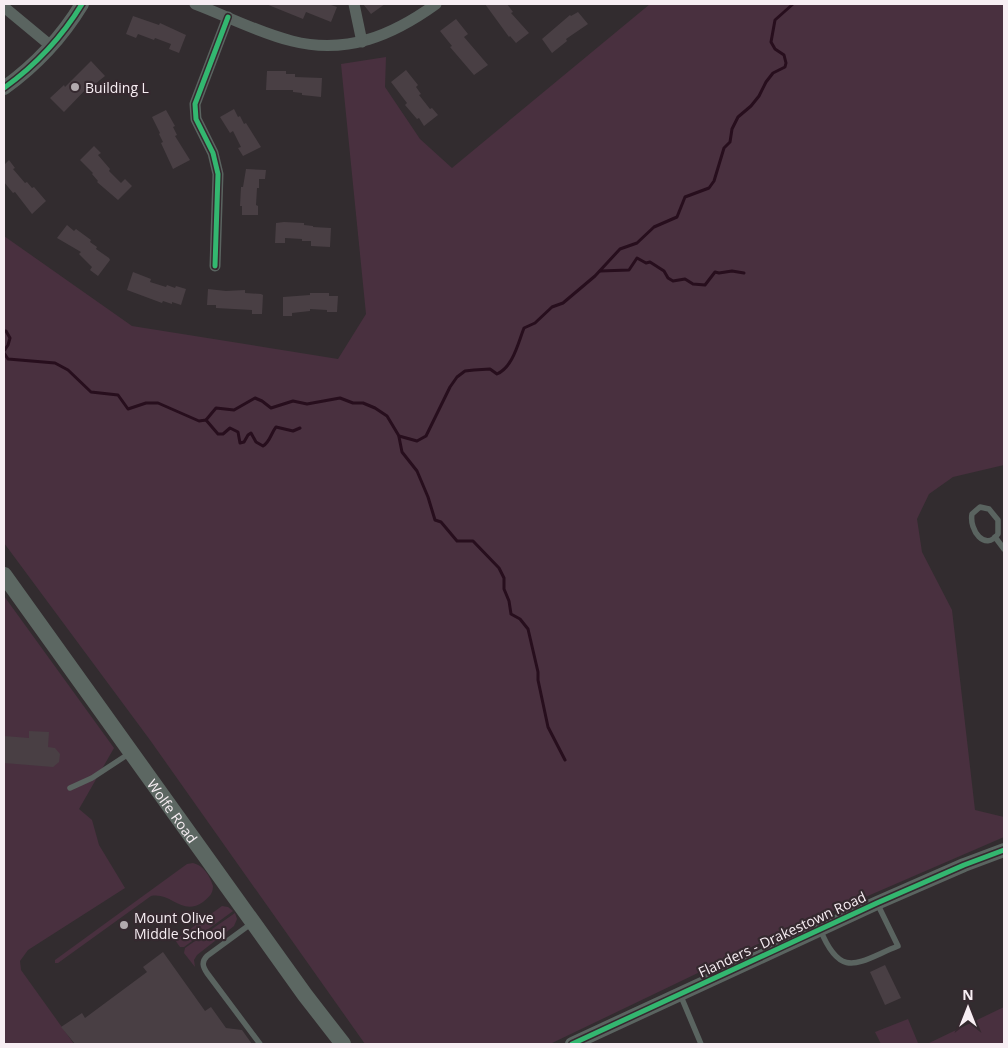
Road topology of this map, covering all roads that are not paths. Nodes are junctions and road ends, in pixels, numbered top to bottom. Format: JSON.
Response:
{"nodes":[{"id":1,"x":82,"y":4,"type":"edge"},
{"id":2,"x":195,"y":4,"type":"edge"},
{"id":3,"x":354,"y":4,"type":"edge"},
{"id":4,"x":436,"y":4,"type":"edge"},
{"id":5,"x":4,"y":6,"type":"edge"},
{"id":6,"x":228,"y":17,"type":"junction"},
{"id":7,"x":362,"y":42,"type":"junction"},
{"id":8,"x":51,"y":46,"type":"junction"},
{"id":9,"x":4,"y":88,"type":"edge"},
{"id":10,"x":215,"y":266,"type":"dead end"},
{"id":11,"x":995,"y":537,"type":"junction"},
{"id":12,"x":1004,"y":548,"type":"edge"},
{"id":13,"x":4,"y":576,"type":"edge"},
{"id":14,"x":132,"y":752,"type":"junction"},
{"id":15,"x":70,"y":788,"type":"dead end"},
{"id":16,"x":1004,"y":850,"type":"edge"},
{"id":17,"x":877,"y":903,"type":"junction"},
{"id":18,"x":253,"y":922,"type":"junction"},
{"id":19,"x":820,"y":930,"type":"junction"},
{"id":20,"x":680,"y":994,"type":"junction"},
{"id":21,"x":260,"y":1044,"type":"edge"},
{"id":22,"x":343,"y":1044,"type":"edge"},
{"id":23,"x":572,"y":1044,"type":"edge"},
{"id":24,"x":702,"y":1044,"type":"edge"}],
"edges":[{"from":1,"to":8,"type":"street"},
{"from":2,"to":6,"type":"street"},
{"from":3,"to":7,"type":"street"},
{"from":4,"to":7,"type":"street"},
{"from":5,"to":8,"type":"street"},
{"from":6,"to":7,"type":"street"},
{"from":6,"to":10,"type":"street"},
{"from":8,"to":9,"type":"street"},
{"from":11,"to":11,"type":"lane"},
{"from":11,"to":12,"type":"lane"},
{"from":13,"to":14,"type":"main road","name":"Wolfe Road"},
{"from":14,"to":15,"type":"lane"},
{"from":14,"to":18,"type":"main road","name":"Wolfe Road"},
{"from":16,"to":17,"type":"street","name":"Flanders - Drakestown Road"},
{"from":17,"to":19,"type":"street","name":"Flanders - Drakestown Road"},
{"from":17,"to":19,"type":"lane"},
{"from":18,"to":21,"type":"lane"},
{"from":18,"to":22,"type":"main road","name":"Wolfe Road"},
{"from":19,"to":20,"type":"street","name":"Flanders - Drakestown Road"},
{"from":20,"to":23,"type":"street","name":"Flanders - Drakestown Road"},
{"from":20,"to":24,"type":"lane"}]}
